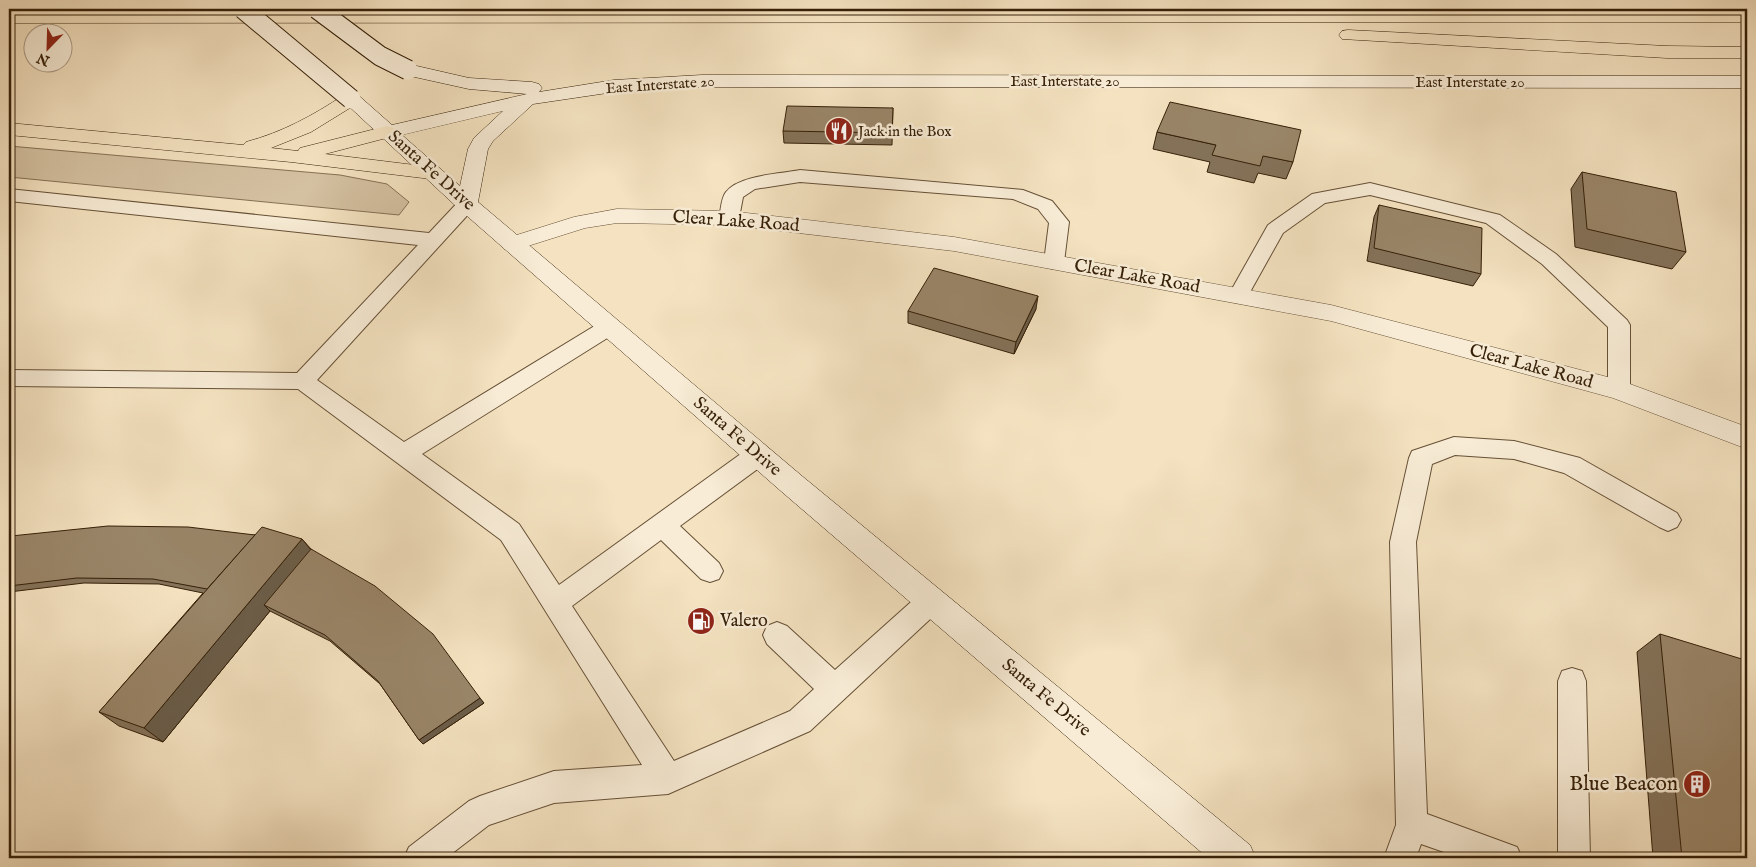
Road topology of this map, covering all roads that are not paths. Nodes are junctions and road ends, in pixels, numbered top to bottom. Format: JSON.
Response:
{"nodes":[{"id":1,"x":242,"y":9,"type":"edge"},
{"id":2,"x":317,"y":9,"type":"edge"},
{"id":3,"x":1747,"y":17,"type":"edge"},
{"id":4,"x":9,"y":18,"type":"edge"},
{"id":5,"x":1187,"y":19,"type":"junction"},
{"id":6,"x":1747,"y":53,"type":"edge"},
{"id":7,"x":1747,"y":82,"type":"edge"},
{"id":8,"x":614,"y":86,"type":"junction"},
{"id":9,"x":351,"y":99,"type":"junction"},
{"id":10,"x":529,"y":99,"type":"junction"},
{"id":11,"x":9,"y":129,"type":"edge"},
{"id":12,"x":387,"y":132,"type":"junction"},
{"id":13,"x":232,"y":150,"type":"junction"},
{"id":14,"x":292,"y":156,"type":"junction"},
{"id":15,"x":431,"y":172,"type":"junction"},
{"id":16,"x":9,"y":195,"type":"edge"},
{"id":17,"x":466,"y":204,"type":"junction"},
{"id":18,"x":729,"y":218,"type":"junction"},
{"id":19,"x":432,"y":240,"type":"junction"},
{"id":20,"x":512,"y":244,"type":"junction"},
{"id":21,"x":1054,"y":262,"type":"junction"},
{"id":22,"x":1238,"y":296,"type":"junction"},
{"id":23,"x":609,"y":327,"type":"junction"},
{"id":24,"x":9,"y":378,"type":"edge"},
{"id":25,"x":304,"y":381,"type":"junction"},
{"id":26,"x":1620,"y":390,"type":"junction"},
{"id":27,"x":1747,"y":438,"type":"edge"},
{"id":28,"x":403,"y":454,"type":"junction"},
{"id":29,"x":758,"y":455,"type":"junction"},
{"id":30,"x":1668,"y":520,"type":"dead end"},
{"id":31,"x":662,"y":525,"type":"junction"},
{"id":32,"x":710,"y":570,"type":"dead end"},
{"id":33,"x":931,"y":601,"type":"junction"},
{"id":34,"x":556,"y":603,"type":"junction"},
{"id":35,"x":777,"y":635,"type":"dead end"},
{"id":36,"x":1572,"y":681,"type":"dead end"},
{"id":37,"x":835,"y":689,"type":"junction"},
{"id":38,"x":668,"y":779,"type":"junction"},
{"id":39,"x":1412,"y":825,"type":"junction"},
{"id":40,"x":420,"y":858,"type":"edge"},
{"id":41,"x":1237,"y":858,"type":"edge"},
{"id":42,"x":1400,"y":858,"type":"edge"},
{"id":43,"x":1506,"y":858,"type":"edge"},
{"id":44,"x":1574,"y":858,"type":"edge"}],
"edges":[{"from":1,"to":9,"type":"main road","name":"Santa Fe Drive","bridge":true},
{"from":2,"to":8,"type":"main road","bridge":true},
{"from":3,"to":5,"type":"highway"},
{"from":4,"to":5,"type":"highway"},
{"from":5,"to":6,"type":"highway"},
{"from":7,"to":8,"type":"main road","name":"East Interstate 20"},
{"from":8,"to":10,"type":"main road","name":"East Interstate 20"},
{"from":9,"to":12,"type":"main road","name":"Santa Fe Drive"},
{"from":9,"to":13,"type":"highway"},
{"from":10,"to":12,"type":"main road","name":"East Interstate 20"},
{"from":10,"to":17,"type":"main road"},
{"from":11,"to":13,"type":"highway"},
{"from":12,"to":14,"type":"highway"},
{"from":12,"to":15,"type":"main road","name":"Santa Fe Drive"},
{"from":13,"to":14,"type":"highway"},
{"from":14,"to":15,"type":"highway"},
{"from":15,"to":17,"type":"main road","name":"Santa Fe Drive"},
{"from":16,"to":19,"type":"lane"},
{"from":17,"to":19,"type":"lane"},
{"from":17,"to":20,"type":"main road","name":"Santa Fe Drive"},
{"from":18,"to":20,"type":"main road","name":"Clear Lake Road"},
{"from":18,"to":21,"type":"main road","name":"Clear Lake Road"},
{"from":18,"to":21,"type":"lane"},
{"from":19,"to":25,"type":"lane"},
{"from":20,"to":23,"type":"main road","name":"Santa Fe Drive"},
{"from":21,"to":22,"type":"main road","name":"Clear Lake Road"},
{"from":22,"to":26,"type":"main road","name":"Clear Lake Road"},
{"from":22,"to":26,"type":"lane"},
{"from":23,"to":28,"type":"lane"},
{"from":23,"to":29,"type":"main road","name":"Santa Fe Drive"},
{"from":24,"to":25,"type":"lane"},
{"from":25,"to":28,"type":"lane"},
{"from":26,"to":27,"type":"main road","name":"Clear Lake Road"},
{"from":28,"to":34,"type":"lane"},
{"from":29,"to":31,"type":"lane"},
{"from":29,"to":33,"type":"main road","name":"Santa Fe Drive"},
{"from":30,"to":39,"type":"lane"},
{"from":31,"to":32,"type":"lane"},
{"from":31,"to":34,"type":"lane"},
{"from":33,"to":37,"type":"lane"},
{"from":33,"to":41,"type":"main road","name":"Santa Fe Drive"},
{"from":34,"to":38,"type":"lane"},
{"from":35,"to":37,"type":"lane"},
{"from":36,"to":44,"type":"lane"},
{"from":37,"to":38,"type":"lane"},
{"from":38,"to":40,"type":"lane"},
{"from":39,"to":42,"type":"lane"},
{"from":39,"to":43,"type":"lane"}]}
